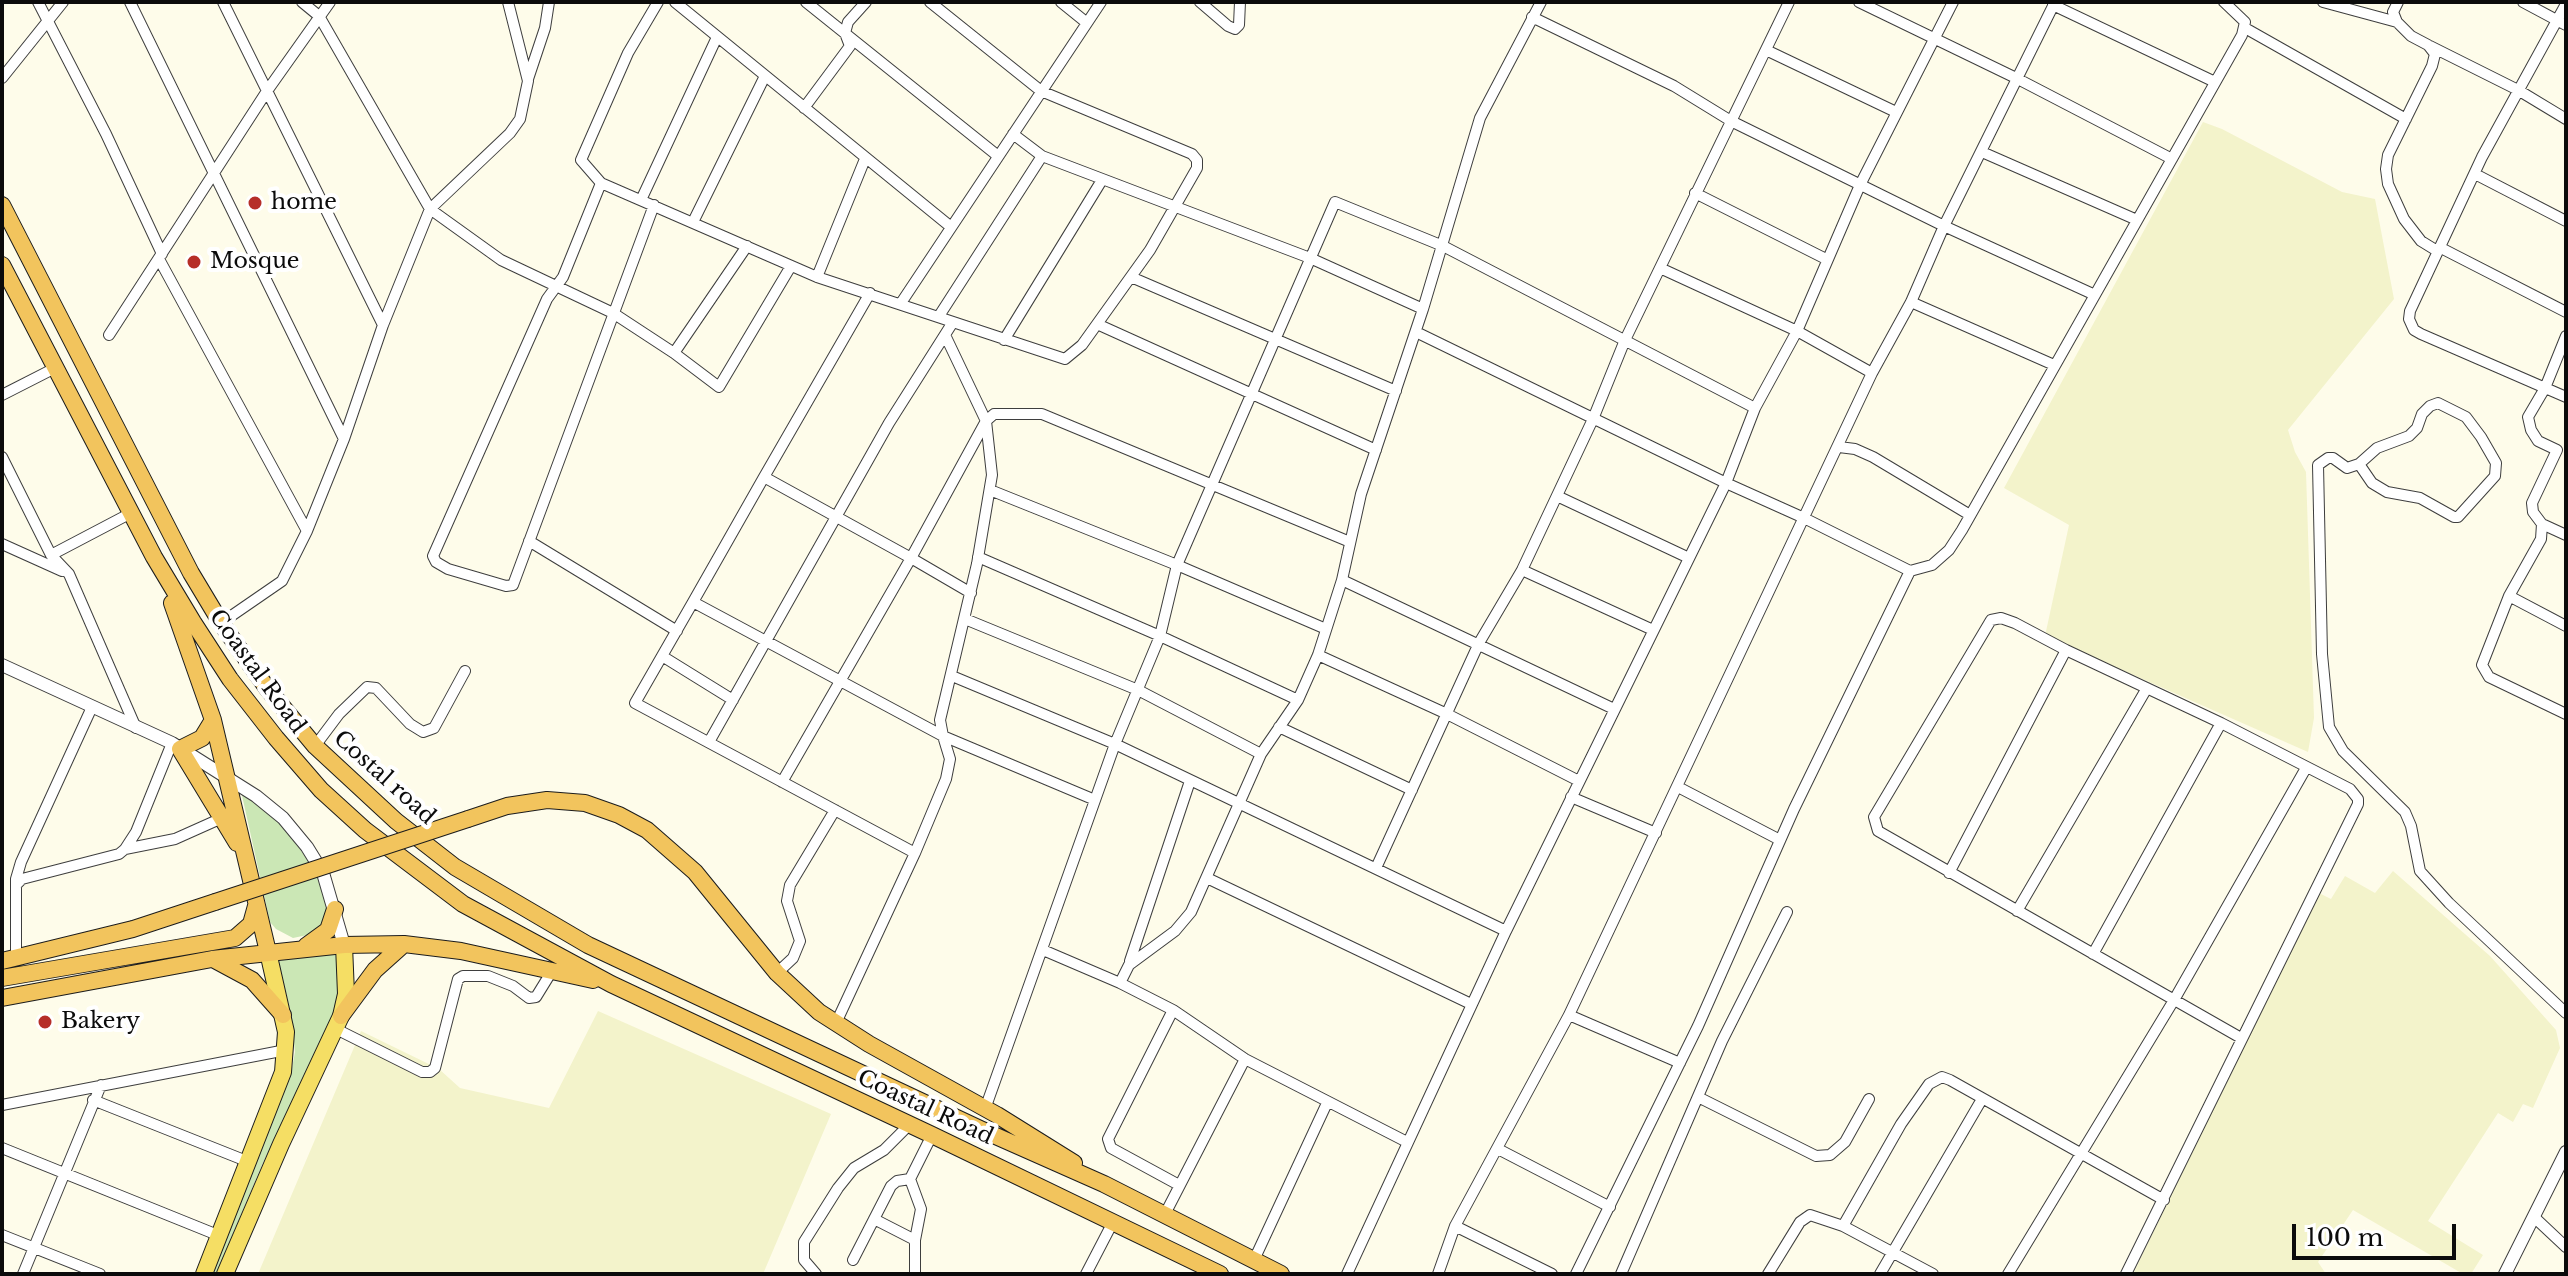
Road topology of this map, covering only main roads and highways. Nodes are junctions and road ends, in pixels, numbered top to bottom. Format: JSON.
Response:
{"nodes":[{"id":1,"x":2,"y":205,"type":"edge"},
{"id":2,"x":2,"y":265,"type":"edge"},
{"id":3,"x":154,"y":557,"type":"junction"},
{"id":4,"x":213,"y":720,"type":"junction"},
{"id":5,"x":244,"y":855,"type":"junction"},
{"id":6,"x":256,"y":904,"type":"junction"},
{"id":7,"x":335,"y":909,"type":"road end"},
{"id":8,"x":404,"y":944,"type":"junction"},
{"id":9,"x":344,"y":945,"type":"junction"},
{"id":10,"x":301,"y":948,"type":"junction"},
{"id":11,"x":268,"y":952,"type":"junction"},
{"id":12,"x":212,"y":959,"type":"junction"},
{"id":13,"x":9,"y":960,"type":"edge"},
{"id":14,"x":2,"y":978,"type":"edge"},
{"id":15,"x":611,"y":984,"type":"junction"},
{"id":16,"x":2,"y":998,"type":"edge"},
{"id":17,"x":283,"y":1015,"type":"junction"},
{"id":18,"x":339,"y":1023,"type":"junction"},
{"id":19,"x":1104,"y":1184,"type":"junction"},
{"id":20,"x":204,"y":1274,"type":"edge"},
{"id":21,"x":225,"y":1274,"type":"edge"},
{"id":22,"x":1219,"y":1274,"type":"edge"},
{"id":23,"x":1281,"y":1274,"type":"edge"}],
"edges":[{"from":1,"to":19,"type":"highway","name":"Costal road"},
{"from":2,"to":3,"type":"highway","name":"Coastal Road"},
{"from":3,"to":4,"type":"highway"},
{"from":3,"to":15,"type":"highway","name":"Coastal Road"},
{"from":4,"to":5,"type":"highway"},
{"from":4,"to":5,"type":"highway"},
{"from":5,"to":6,"type":"highway"},
{"from":6,"to":11,"type":"highway"},
{"from":6,"to":14,"type":"highway"},
{"from":7,"to":10,"type":"highway"},
{"from":8,"to":9,"type":"highway","name":"Coastal Road"},
{"from":8,"to":15,"type":"highway","name":"Coastal Road"},
{"from":8,"to":18,"type":"highway"},
{"from":9,"to":10,"type":"highway","name":"Coastal Road"},
{"from":9,"to":18,"type":"main road"},
{"from":10,"to":11,"type":"highway","name":"Coastal Road"},
{"from":11,"to":12,"type":"highway","name":"Coastal Road"},
{"from":11,"to":17,"type":"main road"},
{"from":12,"to":16,"type":"highway","name":"Coastal Road"},
{"from":12,"to":17,"type":"highway"},
{"from":13,"to":19,"type":"highway","bridge":true},
{"from":15,"to":22,"type":"highway","name":"Coastal Road"},
{"from":17,"to":20,"type":"main road"},
{"from":18,"to":21,"type":"main road"},
{"from":19,"to":23,"type":"highway"}]}
